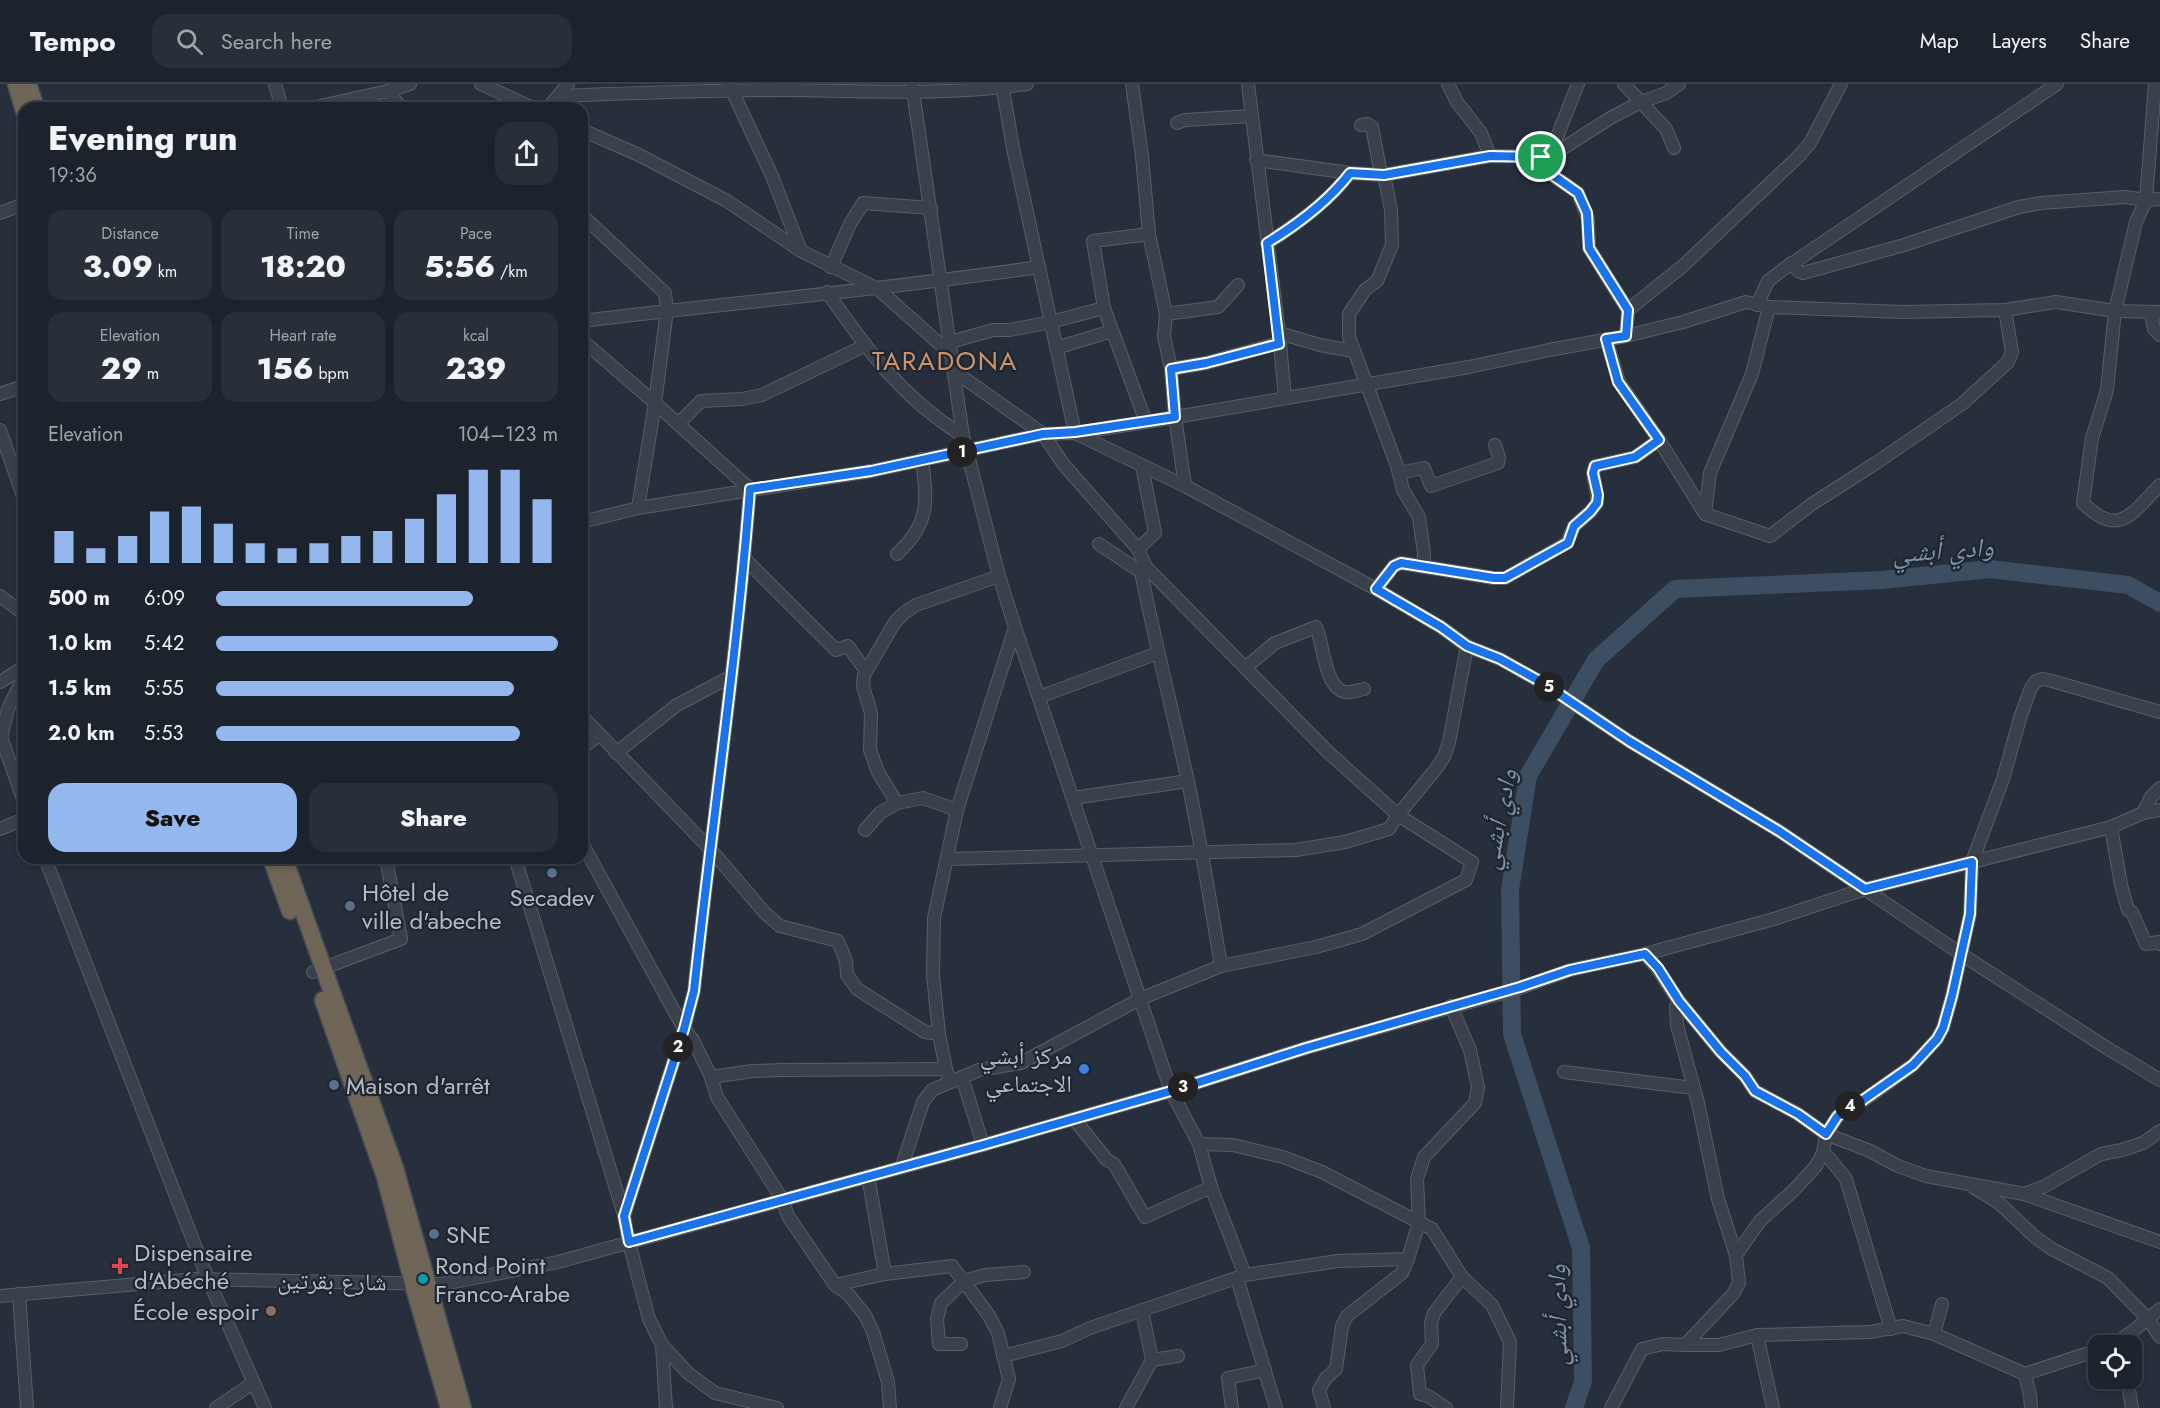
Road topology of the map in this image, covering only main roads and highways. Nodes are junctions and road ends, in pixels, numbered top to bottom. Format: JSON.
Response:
{"nodes":[{"id":1,"x":16,"y":84,"type":"edge"},
{"id":2,"x":28,"y":84,"type":"edge"},
{"id":3,"x":21,"y":102,"type":"edge"},
{"id":4,"x":34,"y":102,"type":"edge"},
{"id":5,"x":275,"y":864,"type":"edge"},
{"id":6,"x":286,"y":864,"type":"edge"},
{"id":7,"x":303,"y":932,"type":"junction"},
{"id":8,"x":421,"y":1283,"type":"junction"},
{"id":9,"x":449,"y":1408,"type":"edge"},
{"id":10,"x":464,"y":1408,"type":"edge"}],
"edges":[{"from":1,"to":3,"type":"highway"},
{"from":2,"to":4,"type":"highway"},
{"from":5,"to":7,"type":"highway"},
{"from":6,"to":7,"type":"highway"},
{"from":7,"to":8,"type":"highway"},
{"from":8,"to":9,"type":"highway"},
{"from":8,"to":10,"type":"highway"}]}
